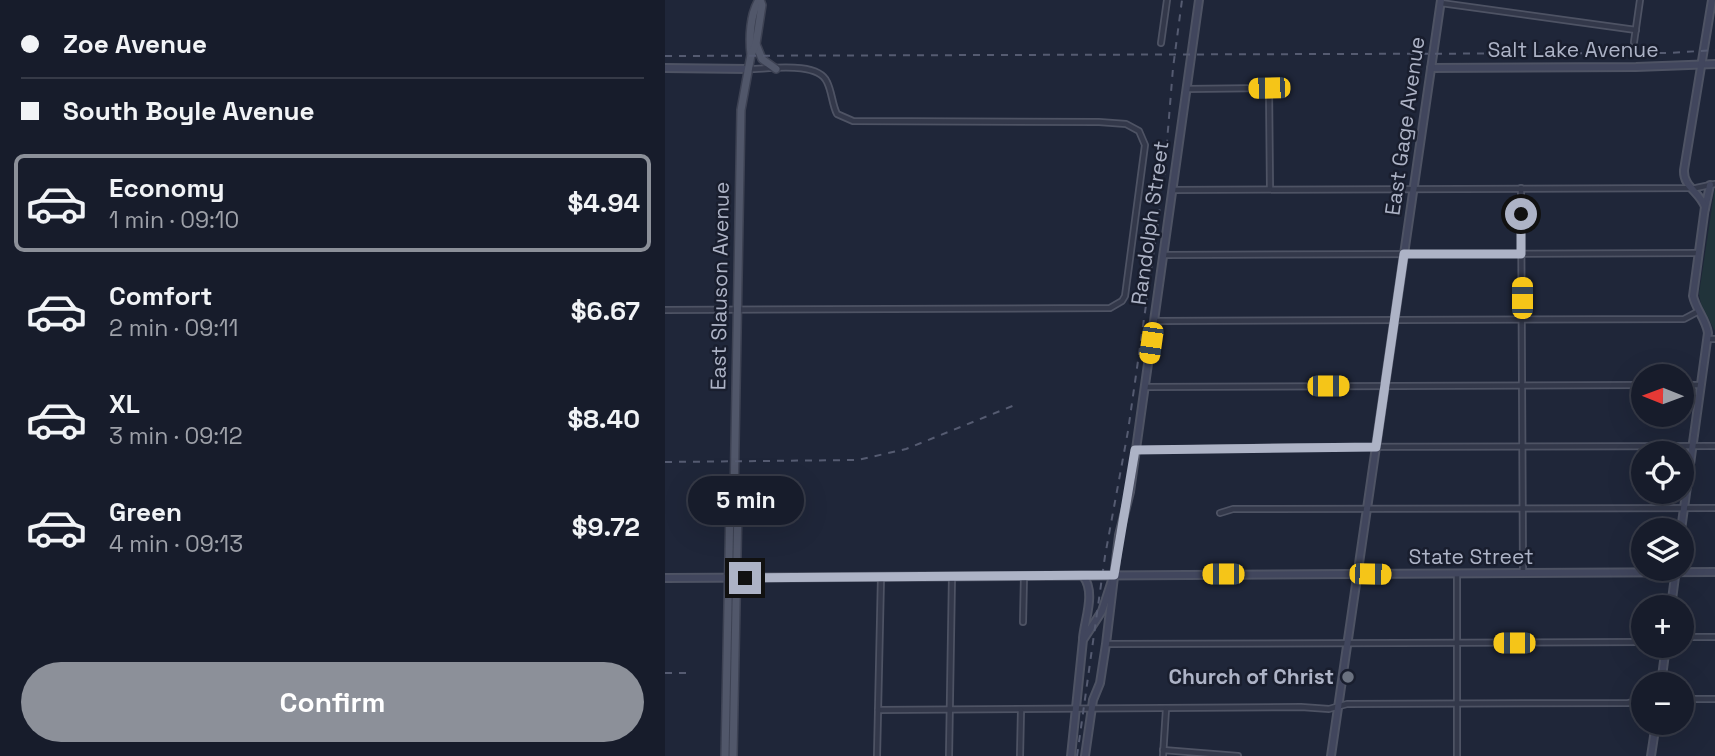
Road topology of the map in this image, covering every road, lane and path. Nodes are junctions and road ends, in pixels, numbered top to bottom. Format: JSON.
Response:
{"nodes":[{"id":1,"x":760,"y":0,"type":"edge"},
{"id":2,"x":1167,"y":0,"type":"edge"},
{"id":3,"x":1199,"y":0,"type":"edge"},
{"id":4,"x":1640,"y":0,"type":"edge"},
{"id":5,"x":1712,"y":0,"type":"edge"},
{"id":6,"x":1441,"y":1,"type":"edge"},
{"id":7,"x":1636,"y":30,"type":"junction"},
{"id":8,"x":1634,"y":42,"type":"dead end"},
{"id":9,"x":1161,"y":43,"type":"dead end"},
{"id":10,"x":756,"y":44,"type":"junction"},
{"id":11,"x":751,"y":55,"type":"junction"},
{"id":12,"x":1715,"y":64,"type":"edge"},
{"id":13,"x":1700,"y":65,"type":"junction"},
{"id":14,"x":665,"y":68,"type":"edge"},
{"id":15,"x":1431,"y":68,"type":"junction"},
{"id":16,"x":776,"y":69,"type":"junction"},
{"id":17,"x":748,"y":71,"type":"junction"},
{"id":18,"x":1187,"y":89,"type":"junction"},
{"id":19,"x":1712,"y":185,"type":"edge"},
{"id":20,"x":1690,"y":187,"type":"junction"},
{"id":21,"x":1521,"y":188,"type":"junction"},
{"id":22,"x":1270,"y":189,"type":"junction"},
{"id":23,"x":1413,"y":189,"type":"junction"},
{"id":24,"x":1172,"y":190,"type":"junction"},
{"id":25,"x":1705,"y":211,"type":"junction"},
{"id":26,"x":1699,"y":253,"type":"junction"},
{"id":27,"x":1404,"y":254,"type":"junction"},
{"id":28,"x":1521,"y":254,"type":"junction"},
{"id":29,"x":1163,"y":255,"type":"junction"},
{"id":30,"x":665,"y":310,"type":"edge"},
{"id":31,"x":737,"y":310,"type":"junction"},
{"id":32,"x":1699,"y":311,"type":"junction"},
{"id":33,"x":1522,"y":320,"type":"junction"},
{"id":34,"x":1154,"y":321,"type":"junction"},
{"id":35,"x":1394,"y":321,"type":"junction"},
{"id":36,"x":1711,"y":339,"type":"edge"},
{"id":37,"x":1631,"y":385,"type":"edge"},
{"id":38,"x":1694,"y":385,"type":"edge"},
{"id":39,"x":1701,"y":385,"type":"junction"},
{"id":40,"x":1385,"y":386,"type":"junction"},
{"id":41,"x":1522,"y":386,"type":"junction"},
{"id":42,"x":1145,"y":387,"type":"junction"},
{"id":43,"x":1694,"y":441,"type":"edge"},
{"id":44,"x":1631,"y":446,"type":"edge"},
{"id":45,"x":1694,"y":446,"type":"edge"},
{"id":46,"x":1715,"y":446,"type":"edge"},
{"id":47,"x":1376,"y":447,"type":"junction"},
{"id":48,"x":1522,"y":447,"type":"junction"},
{"id":49,"x":1135,"y":450,"type":"junction"},
{"id":50,"x":1685,"y":504,"type":"edge"},
{"id":51,"x":1523,"y":508,"type":"junction"},
{"id":52,"x":1684,"y":508,"type":"junction"},
{"id":53,"x":1715,"y":508,"type":"edge"},
{"id":54,"x":1367,"y":509,"type":"junction"},
{"id":55,"x":1220,"y":513,"type":"dead end"},
{"id":56,"x":1683,"y":518,"type":"edge"},
{"id":57,"x":1694,"y":571,"type":"edge"},
{"id":58,"x":1631,"y":572,"type":"edge"},
{"id":59,"x":1715,"y":572,"type":"edge"},
{"id":60,"x":1357,"y":574,"type":"junction"},
{"id":61,"x":1457,"y":574,"type":"junction"},
{"id":62,"x":1523,"y":574,"type":"junction"},
{"id":63,"x":1114,"y":575,"type":"junction"},
{"id":64,"x":952,"y":576,"type":"junction"},
{"id":65,"x":1024,"y":576,"type":"junction"},
{"id":66,"x":1083,"y":576,"type":"junction"},
{"id":67,"x":881,"y":577,"type":"junction"},
{"id":68,"x":665,"y":578,"type":"edge"},
{"id":69,"x":732,"y":578,"type":"junction"},
{"id":70,"x":1023,"y":622,"type":"dead end"},
{"id":71,"x":1694,"y":637,"type":"edge"},
{"id":72,"x":1715,"y":637,"type":"edge"},
{"id":73,"x":1083,"y":640,"type":"junction"},
{"id":74,"x":1631,"y":642,"type":"edge"},
{"id":75,"x":1347,"y":643,"type":"junction"},
{"id":76,"x":1457,"y":643,"type":"junction"},
{"id":77,"x":1106,"y":644,"type":"junction"},
{"id":78,"x":1694,"y":699,"type":"edge"},
{"id":79,"x":1715,"y":699,"type":"edge"},
{"id":80,"x":1458,"y":703,"type":"junction"},
{"id":81,"x":1631,"y":703,"type":"edge"},
{"id":82,"x":1338,"y":707,"type":"junction"},
{"id":83,"x":1077,"y":709,"type":"junction"},
{"id":84,"x":1092,"y":709,"type":"junction"},
{"id":85,"x":1166,"y":709,"type":"junction"},
{"id":86,"x":878,"y":710,"type":"junction"},
{"id":87,"x":950,"y":710,"type":"junction"},
{"id":88,"x":1021,"y":710,"type":"junction"},
{"id":89,"x":1654,"y":735,"type":"edge"},
{"id":90,"x":1163,"y":753,"type":"edge"},
{"id":91,"x":726,"y":756,"type":"edge"},
{"id":92,"x":733,"y":756,"type":"edge"},
{"id":93,"x":877,"y":756,"type":"edge"},
{"id":94,"x":949,"y":756,"type":"edge"},
{"id":95,"x":1020,"y":756,"type":"edge"},
{"id":96,"x":1072,"y":756,"type":"edge"},
{"id":97,"x":1085,"y":756,"type":"edge"},
{"id":98,"x":1238,"y":756,"type":"edge"},
{"id":99,"x":1331,"y":756,"type":"edge"},
{"id":100,"x":1457,"y":756,"type":"edge"},
{"id":101,"x":1651,"y":756,"type":"edge"}],
"edges":[{"from":1,"to":10,"type":"main road"},
{"from":1,"to":11,"type":"main road"},
{"from":2,"to":9,"type":"street"},
{"from":3,"to":18,"type":"street","name":"Randolph Street"},
{"from":4,"to":7,"type":"street"},
{"from":5,"to":13,"type":"street"},
{"from":6,"to":7,"type":"street"},
{"from":6,"to":15,"type":"street","name":"East Gage Avenue"},
{"from":7,"to":8,"type":"street"},
{"from":10,"to":11,"type":"main road"},
{"from":10,"to":16,"type":"main road"},
{"from":11,"to":17,"type":"main road","name":"East Slauson Avenue"},
{"from":12,"to":13,"type":"street","name":"Salt Lake Avenue"},
{"from":13,"to":15,"type":"street","name":"Salt Lake Avenue"},
{"from":13,"to":20,"type":"street"},
{"from":14,"to":17,"type":"street"},
{"from":15,"to":23,"type":"street","name":"East Gage Avenue"},
{"from":16,"to":17,"type":"street"},
{"from":16,"to":31,"type":"street"},
{"from":17,"to":31,"type":"main road","name":"East Slauson Avenue"},
{"from":18,"to":22,"type":"street"},
{"from":18,"to":24,"type":"street","name":"Randolph Street"},
{"from":19,"to":20,"type":"street"},
{"from":19,"to":25,"type":"street"},
{"from":20,"to":21,"type":"street"},
{"from":20,"to":25,"type":"street"},
{"from":21,"to":23,"type":"street"},
{"from":21,"to":28,"type":"street"},
{"from":22,"to":23,"type":"street"},
{"from":22,"to":24,"type":"street"},
{"from":23,"to":27,"type":"street","name":"East Gage Avenue"},
{"from":24,"to":29,"type":"street","name":"Randolph Street"},
{"from":25,"to":26,"type":"street"},
{"from":26,"to":28,"type":"street"},
{"from":26,"to":32,"type":"street"},
{"from":27,"to":28,"type":"street"},
{"from":27,"to":29,"type":"street"},
{"from":27,"to":35,"type":"street","name":"East Gage Avenue"},
{"from":28,"to":33,"type":"street"},
{"from":29,"to":34,"type":"street","name":"Randolph Street"},
{"from":30,"to":31,"type":"street"},
{"from":31,"to":69,"type":"main road","name":"East Slauson Avenue"},
{"from":32,"to":33,"type":"street"},
{"from":32,"to":36,"type":"street"},
{"from":33,"to":35,"type":"street"},
{"from":33,"to":41,"type":"street"},
{"from":34,"to":35,"type":"street"},
{"from":34,"to":42,"type":"street","name":"Randolph Street"},
{"from":35,"to":40,"type":"street","name":"East Gage Avenue"},
{"from":36,"to":39,"type":"street"},
{"from":37,"to":41,"type":"street"},
{"from":38,"to":39,"type":"street"},
{"from":39,"to":43,"type":"street"},
{"from":40,"to":41,"type":"street"},
{"from":40,"to":42,"type":"street"},
{"from":40,"to":47,"type":"street","name":"East Gage Avenue"},
{"from":41,"to":48,"type":"street"},
{"from":42,"to":49,"type":"street","name":"Randolph Street"},
{"from":44,"to":48,"type":"street"},
{"from":45,"to":46,"type":"street"},
{"from":47,"to":48,"type":"street"},
{"from":47,"to":49,"type":"street"},
{"from":47,"to":54,"type":"street","name":"East Gage Avenue"},
{"from":48,"to":51,"type":"street"},
{"from":49,"to":63,"type":"street","name":"Randolph Street"},
{"from":50,"to":52,"type":"street"},
{"from":51,"to":52,"type":"street"},
{"from":51,"to":54,"type":"street"},
{"from":51,"to":62,"type":"street"},
{"from":52,"to":53,"type":"street"},
{"from":52,"to":56,"type":"street"},
{"from":54,"to":55,"type":"street"},
{"from":54,"to":60,"type":"street","name":"East Gage Avenue"},
{"from":57,"to":59,"type":"street","name":"State Street"},
{"from":58,"to":62,"type":"street","name":"State Street"},
{"from":60,"to":61,"type":"street","name":"State Street"},
{"from":60,"to":63,"type":"street","name":"State Street"},
{"from":60,"to":75,"type":"street","name":"East Gage Avenue"},
{"from":61,"to":62,"type":"street","name":"State Street"},
{"from":61,"to":76,"type":"street"},
{"from":63,"to":66,"type":"street","name":"State Street"},
{"from":63,"to":73,"type":"street","name":"Randolph Street"},
{"from":63,"to":77,"type":"street","name":"Randolph Street"},
{"from":64,"to":65,"type":"street","name":"State Street"},
{"from":64,"to":67,"type":"street","name":"State Street"},
{"from":64,"to":87,"type":"street"},
{"from":65,"to":66,"type":"street","name":"State Street"},
{"from":65,"to":70,"type":"street"},
{"from":66,"to":73,"type":"street"},
{"from":67,"to":69,"type":"street","name":"State Street"},
{"from":67,"to":86,"type":"street"},
{"from":68,"to":69,"type":"street","name":"State Street"},
{"from":69,"to":91,"type":"main road","name":"East Slauson Avenue"},
{"from":69,"to":92,"type":"main road","name":"East Slauson Avenue"},
{"from":71,"to":72,"type":"street"},
{"from":73,"to":83,"type":"street","name":"Randolph Street"},
{"from":74,"to":76,"type":"street"},
{"from":75,"to":76,"type":"street"},
{"from":75,"to":77,"type":"street"},
{"from":75,"to":82,"type":"street","name":"East Gage Avenue"},
{"from":76,"to":80,"type":"street"},
{"from":77,"to":84,"type":"street","name":"Randolph Street"},
{"from":78,"to":79,"type":"street"},
{"from":80,"to":81,"type":"street"},
{"from":80,"to":82,"type":"street"},
{"from":80,"to":100,"type":"street"},
{"from":82,"to":85,"type":"street"},
{"from":82,"to":99,"type":"street","name":"East Gage Avenue"},
{"from":83,"to":84,"type":"street"},
{"from":83,"to":88,"type":"street"},
{"from":83,"to":96,"type":"street","name":"Randolph Street"},
{"from":84,"to":85,"type":"street"},
{"from":84,"to":97,"type":"street","name":"Randolph Street"},
{"from":85,"to":90,"type":"street"},
{"from":86,"to":87,"type":"street"},
{"from":86,"to":93,"type":"street"},
{"from":87,"to":88,"type":"street"},
{"from":87,"to":94,"type":"street"},
{"from":88,"to":95,"type":"street"},
{"from":89,"to":101,"type":"street"},
{"from":90,"to":98,"type":"street"}]}
